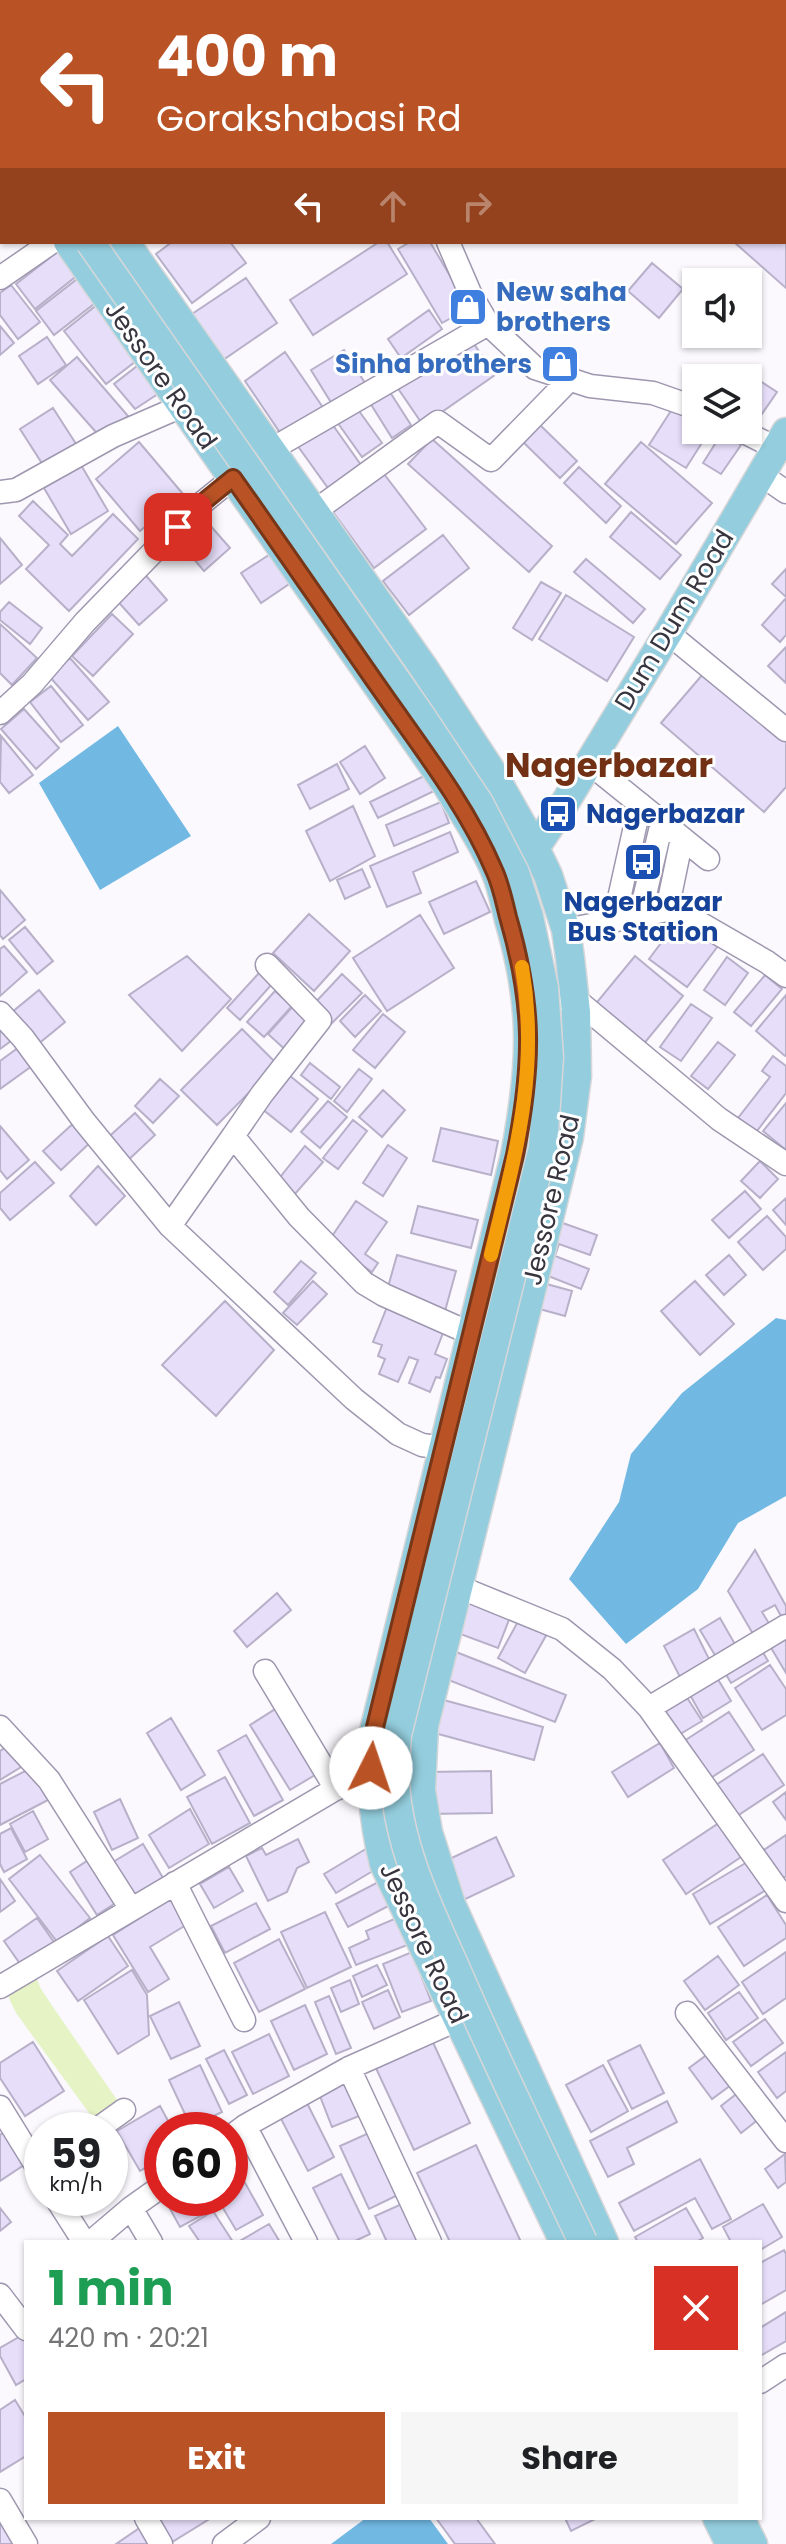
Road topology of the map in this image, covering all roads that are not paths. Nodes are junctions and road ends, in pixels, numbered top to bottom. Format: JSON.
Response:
{"nodes":[{"id":1,"x":49,"y":244,"type":"edge"},
{"id":2,"x":69,"y":244,"type":"edge"},
{"id":3,"x":91,"y":244,"type":"edge"},
{"id":4,"x":126,"y":244,"type":"edge"},
{"id":5,"x":449,"y":244,"type":"edge"},
{"id":6,"x":0,"y":278,"type":"edge"},
{"id":7,"x":488,"y":324,"type":"junction"},
{"id":8,"x":570,"y":379,"type":"junction"},
{"id":9,"x":682,"y":403,"type":"edge"},
{"id":10,"x":182,"y":406,"type":"junction"},
{"id":11,"x":781,"y":440,"type":"edge"},
{"id":12,"x":272,"y":449,"type":"junction"},
{"id":13,"x":760,"y":474,"type":"junction"},
{"id":14,"x":233,"y":478,"type":"junction"},
{"id":15,"x":0,"y":492,"type":"edge"},
{"id":16,"x":786,"y":492,"type":"edge"},
{"id":17,"x":315,"y":511,"type":"junction"},
{"id":18,"x":668,"y":633,"type":"junction"},
{"id":19,"x":0,"y":713,"type":"edge"},
{"id":20,"x":786,"y":730,"type":"edge"},
{"id":21,"x":589,"y":763,"type":"junction"},
{"id":22,"x":640,"y":804,"type":"junction"},
{"id":23,"x":662,"y":822,"type":"junction"},
{"id":24,"x":682,"y":838,"type":"junction"},
{"id":25,"x":535,"y":848,"type":"junction"},
{"id":26,"x":708,"y":859,"type":"dead end"},
{"id":27,"x":496,"y":874,"type":"junction"},
{"id":28,"x":667,"y":910,"type":"junction"},
{"id":29,"x":640,"y":916,"type":"junction"},
{"id":30,"x":614,"y":921,"type":"junction"},
{"id":31,"x":566,"y":930,"type":"junction"},
{"id":32,"x":267,"y":965,"type":"dead end"},
{"id":33,"x":786,"y":976,"type":"edge"},
{"id":34,"x":574,"y":998,"type":"junction"},
{"id":35,"x":528,"y":1002,"type":"junction"},
{"id":36,"x":0,"y":1013,"type":"edge"},
{"id":37,"x":233,"y":1136,"type":"junction"},
{"id":38,"x":786,"y":1164,"type":"edge"},
{"id":39,"x":170,"y":1226,"type":"junction"},
{"id":40,"x":472,"y":1334,"type":"junction"},
{"id":41,"x":444,"y":1448,"type":"junction"},
{"id":42,"x":459,"y":1587,"type":"junction"},
{"id":43,"x":786,"y":1626,"type":"edge"},
{"id":44,"x":265,"y":1671,"type":"dead end"},
{"id":45,"x":649,"y":1708,"type":"junction"},
{"id":46,"x":0,"y":1727,"type":"edge"},
{"id":47,"x":423,"y":1760,"type":"junction"},
{"id":48,"x":371,"y":1768,"type":"junction"},
{"id":49,"x":336,"y":1789,"type":"junction"},
{"id":50,"x":175,"y":1883,"type":"junction"},
{"id":51,"x":786,"y":1901,"type":"edge"},
{"id":52,"x":131,"y":1909,"type":"junction"},
{"id":53,"x":0,"y":1987,"type":"edge"},
{"id":54,"x":687,"y":2013,"type":"dead end"},
{"id":55,"x":459,"y":2019,"type":"junction"},
{"id":56,"x":244,"y":2020,"type":"dead end"},
{"id":57,"x":349,"y":2068,"type":"junction"},
{"id":58,"x":0,"y":2107,"type":"edge"},
{"id":59,"x":124,"y":2110,"type":"dead end"},
{"id":60,"x":121,"y":2112,"type":"edge"},
{"id":61,"x":248,"y":2126,"type":"edge"},
{"id":62,"x":786,"y":2141,"type":"edge"},
{"id":63,"x":24,"y":2144,"type":"edge"},
{"id":64,"x":248,"y":2150,"type":"edge"},
{"id":65,"x":144,"y":2199,"type":"edge"},
{"id":66,"x":131,"y":2208,"type":"junction"},
{"id":67,"x":67,"y":2216,"type":"edge"},
{"id":68,"x":83,"y":2240,"type":"edge"},
{"id":69,"x":93,"y":2240,"type":"edge"},
{"id":70,"x":150,"y":2240,"type":"edge"},
{"id":71,"x":305,"y":2240,"type":"edge"},
{"id":72,"x":429,"y":2240,"type":"edge"},
{"id":73,"x":563,"y":2240,"type":"edge"},
{"id":74,"x":582,"y":2240,"type":"edge"},
{"id":75,"x":603,"y":2240,"type":"edge"},
{"id":76,"x":0,"y":2295,"type":"edge"},
{"id":77,"x":24,"y":2326,"type":"edge"},
{"id":78,"x":786,"y":2365,"type":"edge"},
{"id":79,"x":762,"y":2381,"type":"edge"},
{"id":80,"x":0,"y":2500,"type":"edge"},
{"id":81,"x":147,"y":2520,"type":"edge"},
{"id":82,"x":255,"y":2520,"type":"edge"},
{"id":83,"x":703,"y":2520,"type":"edge"},
{"id":84,"x":718,"y":2520,"type":"edge"},
{"id":85,"x":741,"y":2520,"type":"edge"},
{"id":86,"x":231,"y":2532,"type":"edge"},
{"id":87,"x":26,"y":2544,"type":"edge"},
{"id":88,"x":161,"y":2544,"type":"edge"},
{"id":89,"x":714,"y":2544,"type":"edge"},
{"id":90,"x":730,"y":2544,"type":"edge"},
{"id":91,"x":753,"y":2544,"type":"edge"}],
"edges":[{"from":1,"to":6,"type":"street"},
{"from":2,"to":10,"type":"main road","name":"Jessore Road"},
{"from":3,"to":74,"type":"main road","bridge":true},
{"from":4,"to":12,"type":"main road","name":"Jessore Road"},
{"from":5,"to":7,"type":"street"},
{"from":7,"to":8,"type":"street"},
{"from":7,"to":12,"type":"street"},
{"from":8,"to":9,"type":"street"},
{"from":8,"to":17,"type":"street"},
{"from":10,"to":14,"type":"main road","name":"Jessore Road"},
{"from":10,"to":15,"type":"street"},
{"from":11,"to":13,"type":"main road","name":"Dum Dum Road"},
{"from":12,"to":14,"type":"street"},
{"from":12,"to":17,"type":"main road","name":"Jessore Road"},
{"from":13,"to":16,"type":"street"},
{"from":13,"to":18,"type":"main road","name":"Dum Dum Road"},
{"from":14,"to":19,"type":"street"},
{"from":14,"to":27,"type":"main road","name":"Jessore Road"},
{"from":17,"to":25,"type":"main road","name":"Jessore Road"},
{"from":18,"to":20,"type":"street"},
{"from":18,"to":21,"type":"main road","name":"Dum Dum Road"},
{"from":21,"to":22,"type":"street"},
{"from":21,"to":25,"type":"main road","name":"Dum Dum Road"},
{"from":22,"to":23,"type":"street"},
{"from":22,"to":30,"type":"street"},
{"from":23,"to":24,"type":"street"},
{"from":23,"to":29,"type":"street"},
{"from":24,"to":26,"type":"street"},
{"from":24,"to":28,"type":"street"},
{"from":25,"to":27,"type":"main road"},
{"from":25,"to":31,"type":"main road","name":"Jessore Road"},
{"from":27,"to":35,"type":"main road","name":"Jessore Road"},
{"from":28,"to":29,"type":"street"},
{"from":28,"to":33,"type":"street"},
{"from":29,"to":30,"type":"street"},
{"from":30,"to":31,"type":"street"},
{"from":31,"to":34,"type":"main road","name":"Jessore Road"},
{"from":32,"to":37,"type":"street"},
{"from":34,"to":35,"type":"street"},
{"from":34,"to":38,"type":"street"},
{"from":34,"to":42,"type":"main road","name":"Jessore Road"},
{"from":35,"to":40,"type":"main road","name":"Jessore Road"},
{"from":36,"to":39,"type":"street"},
{"from":37,"to":39,"type":"street"},
{"from":37,"to":40,"type":"street"},
{"from":39,"to":41,"type":"street"},
{"from":40,"to":41,"type":"main road","name":"Jessore Road"},
{"from":41,"to":48,"type":"main road","name":"Jessore Road"},
{"from":42,"to":45,"type":"street"},
{"from":42,"to":47,"type":"main road","name":"Jessore Road"},
{"from":43,"to":45,"type":"street"},
{"from":44,"to":49,"type":"street"},
{"from":45,"to":51,"type":"street"},
{"from":46,"to":52,"type":"street"},
{"from":47,"to":48,"type":"street"},
{"from":47,"to":75,"type":"main road","name":"Jessore Road"},
{"from":48,"to":49,"type":"street"},
{"from":48,"to":55,"type":"main road","name":"Jessore Road"},
{"from":49,"to":50,"type":"street"},
{"from":50,"to":52,"type":"street"},
{"from":50,"to":56,"type":"street"},
{"from":52,"to":53,"type":"street"},
{"from":54,"to":62,"type":"street"},
{"from":55,"to":57,"type":"street"},
{"from":55,"to":73,"type":"main road","name":"Jessore Road"},
{"from":57,"to":61,"type":"street"},
{"from":57,"to":72,"type":"street"},
{"from":58,"to":63,"type":"street"},
{"from":59,"to":60,"type":"street"},
{"from":64,"to":71,"type":"street"},
{"from":65,"to":66,"type":"street"},
{"from":66,"to":69,"type":"street"},
{"from":66,"to":70,"type":"street"},
{"from":67,"to":68,"type":"street"},
{"from":76,"to":77,"type":"street"},
{"from":78,"to":79,"type":"street"},
{"from":80,"to":87,"type":"street"},
{"from":81,"to":88,"type":"street"},
{"from":82,"to":86,"type":"street"},
{"from":83,"to":89,"type":"main road"},
{"from":84,"to":90,"type":"main road"},
{"from":85,"to":91,"type":"main road"}]}
